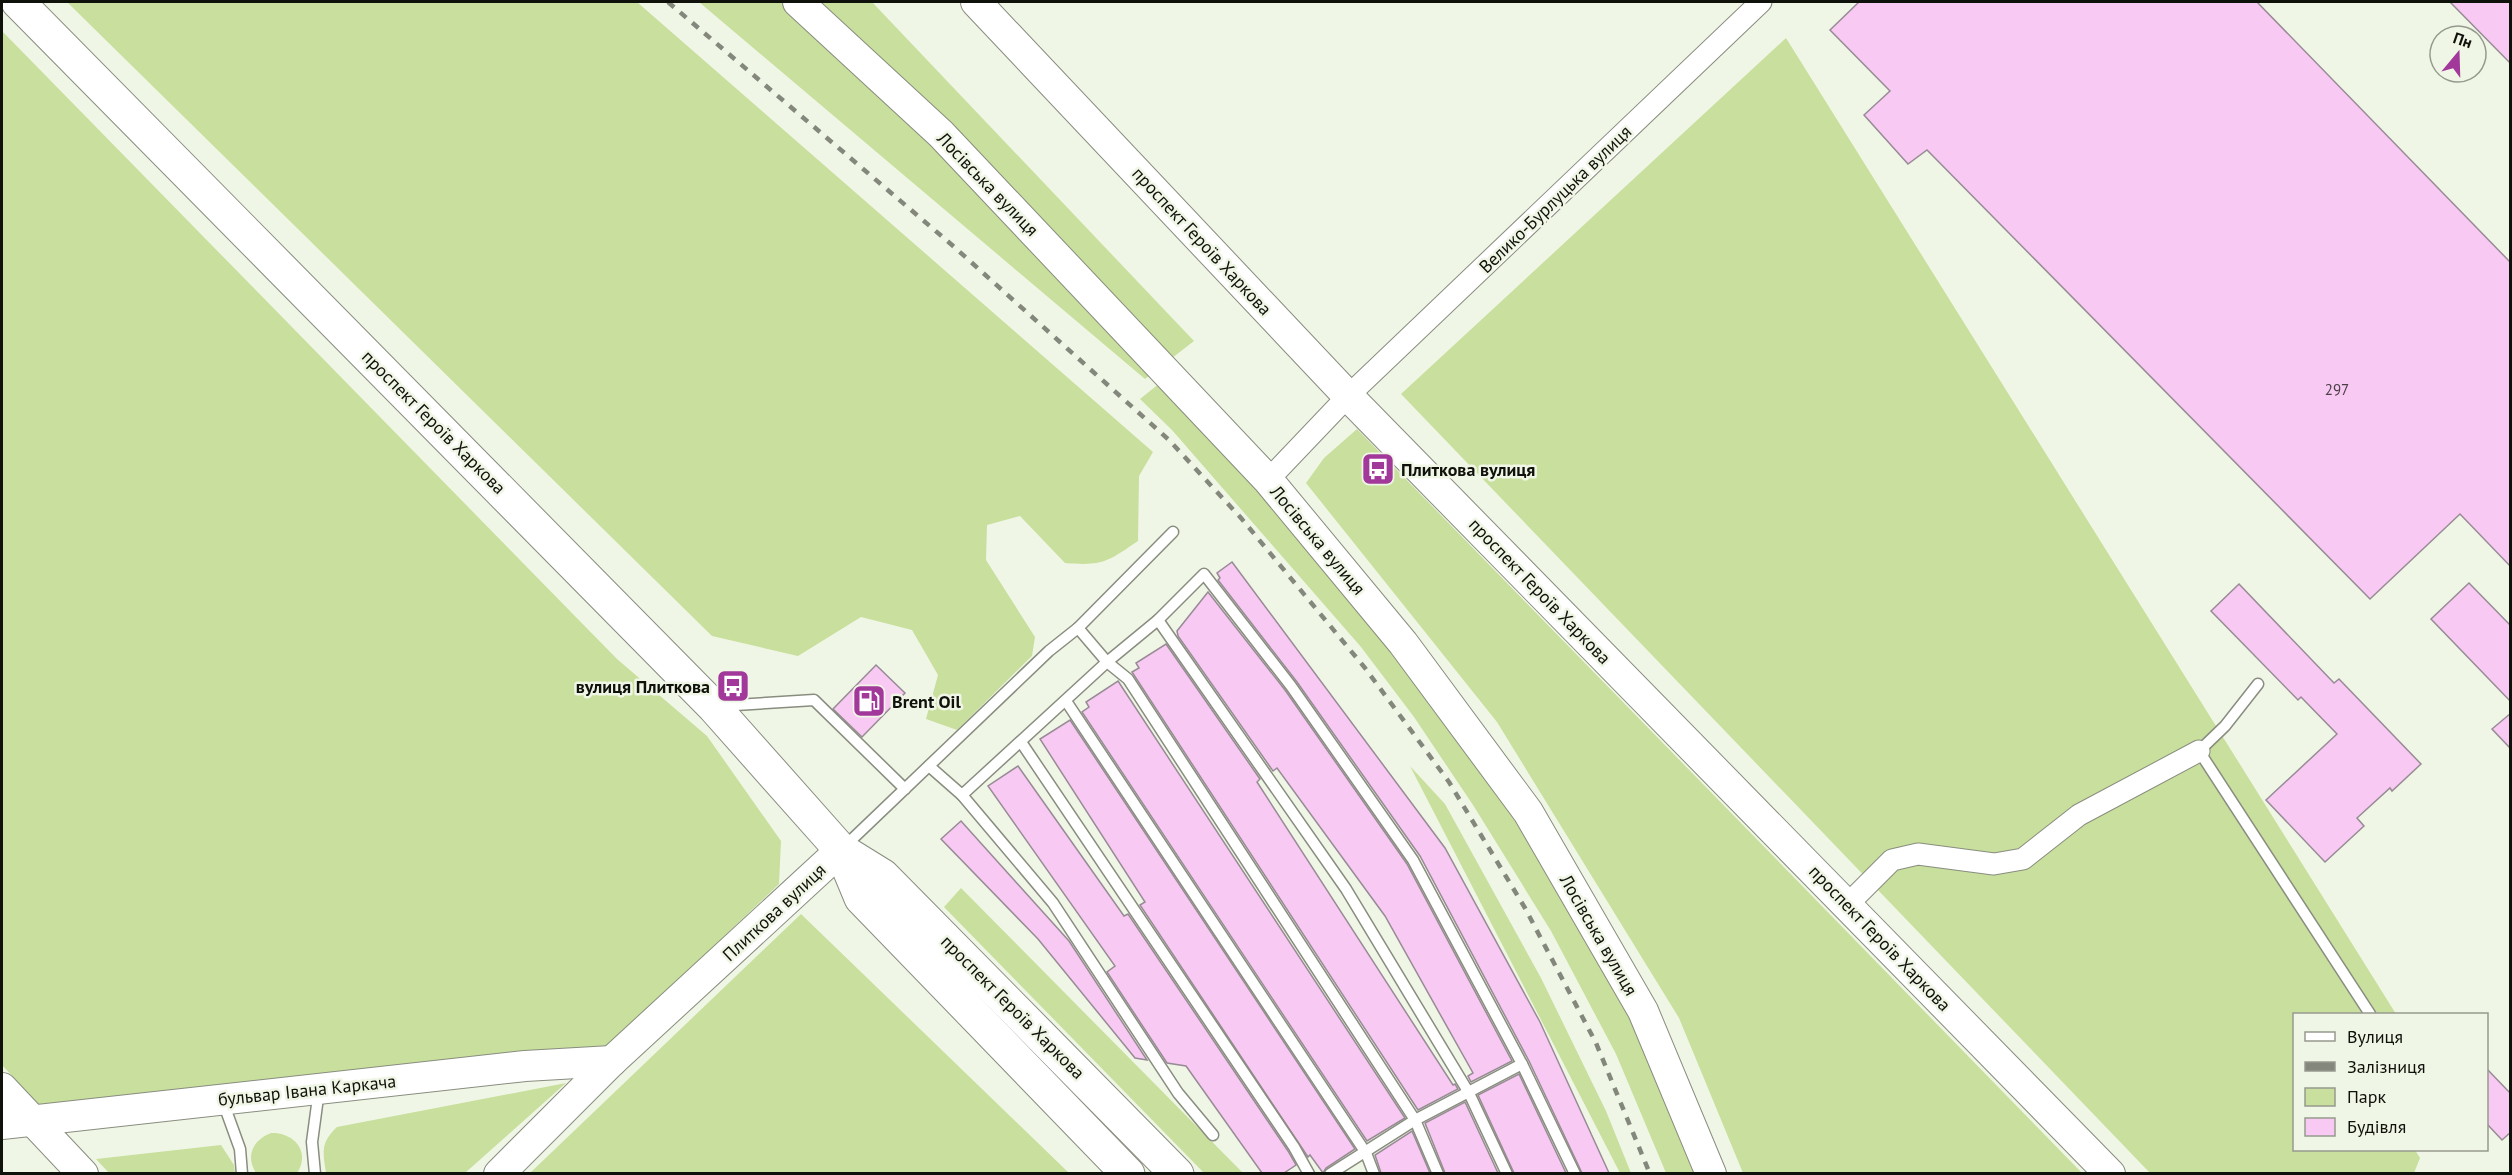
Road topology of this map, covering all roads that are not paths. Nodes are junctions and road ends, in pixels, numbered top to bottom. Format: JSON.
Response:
{"nodes":[{"id":1,"x":18,"y":2,"type":"edge"},
{"id":2,"x":798,"y":2,"type":"edge"},
{"id":3,"x":976,"y":2,"type":"edge"},
{"id":4,"x":1761,"y":2,"type":"edge"},
{"id":5,"x":1348,"y":396,"type":"junction"},
{"id":6,"x":1268,"y":480,"type":"junction"},
{"id":7,"x":1173,"y":532,"type":"dead end"},
{"id":8,"x":1158,"y":620,"type":"junction"},
{"id":9,"x":1078,"y":628,"type":"junction"},
{"id":10,"x":1107,"y":662,"type":"junction"},
{"id":11,"x":2258,"y":684,"type":"dead end"},
{"id":12,"x":1066,"y":701,"type":"junction"},
{"id":13,"x":714,"y":707,"type":"junction"},
{"id":14,"x":1021,"y":742,"type":"junction"},
{"id":15,"x":2199,"y":751,"type":"junction"},
{"id":16,"x":929,"y":766,"type":"junction"},
{"id":17,"x":905,"y":789,"type":"junction"},
{"id":18,"x":962,"y":795,"type":"junction"},
{"id":19,"x":841,"y":850,"type":"junction"},
{"id":20,"x":1847,"y":904,"type":"junction"},
{"id":21,"x":2369,"y":1013,"type":"edge"},
{"id":22,"x":612,"y":1061,"type":"junction"},
{"id":23,"x":1522,"y":1064,"type":"junction"},
{"id":24,"x":2,"y":1088,"type":"edge"},
{"id":25,"x":319,"y":1089,"type":"junction"},
{"id":26,"x":1469,"y":1093,"type":"junction"},
{"id":27,"x":222,"y":1099,"type":"junction"},
{"id":28,"x":32,"y":1120,"type":"junction"},
{"id":29,"x":1414,"y":1120,"type":"junction"},
{"id":30,"x":2,"y":1124,"type":"edge"},
{"id":31,"x":1213,"y":1135,"type":"dead end"},
{"id":32,"x":1366,"y":1153,"type":"junction"},
{"id":33,"x":83,"y":1173,"type":"edge"},
{"id":34,"x":242,"y":1173,"type":"edge"},
{"id":35,"x":315,"y":1173,"type":"edge"},
{"id":36,"x":499,"y":1173,"type":"edge"},
{"id":37,"x":1128,"y":1173,"type":"edge"},
{"id":38,"x":1177,"y":1173,"type":"edge"},
{"id":39,"x":1308,"y":1173,"type":"edge"},
{"id":40,"x":1330,"y":1173,"type":"edge"},
{"id":41,"x":1374,"y":1173,"type":"edge"},
{"id":42,"x":1438,"y":1173,"type":"edge"},
{"id":43,"x":1507,"y":1173,"type":"edge"},
{"id":44,"x":1575,"y":1173,"type":"edge"},
{"id":45,"x":1711,"y":1173,"type":"edge"},
{"id":46,"x":2110,"y":1173,"type":"edge"}],
"edges":[{"from":1,"to":13,"type":"main road","name":"проспект Героїв Харкова"},
{"from":2,"to":6,"type":"street","name":"Лосівська вулиця"},
{"from":3,"to":5,"type":"street","name":"проспект Героїв Харкова"},
{"from":4,"to":5,"type":"street","name":"Велико-Бурлуцька вулиця"},
{"from":5,"to":6,"type":"street"},
{"from":5,"to":20,"type":"street","name":"проспект Героїв Харкова"},
{"from":6,"to":45,"type":"street","name":"Лосівська вулиця"},
{"from":7,"to":9,"type":"lane","name":"Плиткова вулиця"},
{"from":8,"to":10,"type":"lane"},
{"from":8,"to":23,"type":"lane"},
{"from":8,"to":26,"type":"lane"},
{"from":9,"to":10,"type":"lane"},
{"from":9,"to":16,"type":"lane","name":"Плиткова вулиця"},
{"from":10,"to":12,"type":"lane"},
{"from":10,"to":29,"type":"lane"},
{"from":11,"to":15,"type":"lane"},
{"from":12,"to":14,"type":"lane"},
{"from":12,"to":32,"type":"lane"},
{"from":13,"to":17,"type":"lane"},
{"from":13,"to":19,"type":"main road","name":"проспект Героїв Харкова"},
{"from":14,"to":18,"type":"lane"},
{"from":14,"to":39,"type":"lane"},
{"from":15,"to":20,"type":"street"},
{"from":15,"to":21,"type":"lane"},
{"from":16,"to":17,"type":"lane","name":"Плиткова вулиця"},
{"from":16,"to":18,"type":"lane"},
{"from":17,"to":19,"type":"lane","name":"Плиткова вулиця"},
{"from":18,"to":31,"type":"lane"},
{"from":19,"to":22,"type":"street","name":"Плиткова вулиця"},
{"from":19,"to":37,"type":"main road","name":"проспект Героїв Харкова"},
{"from":19,"to":38,"type":"main road","name":"проспект Героїв Харкова"},
{"from":20,"to":46,"type":"street","name":"проспект Героїв Харкова"},
{"from":22,"to":25,"type":"street","name":"бульвар Івана Каркача"},
{"from":22,"to":36,"type":"street","name":"Плиткова вулиця"},
{"from":23,"to":26,"type":"lane"},
{"from":23,"to":44,"type":"lane"},
{"from":24,"to":28,"type":"street"},
{"from":25,"to":27,"type":"street","name":"бульвар Івана Каркача"},
{"from":25,"to":35,"type":"lane"},
{"from":26,"to":29,"type":"lane"},
{"from":26,"to":43,"type":"lane"},
{"from":27,"to":28,"type":"street","name":"бульвар Івана Каркача"},
{"from":27,"to":34,"type":"lane"},
{"from":28,"to":30,"type":"street","name":"бульвар Івана Каркача"},
{"from":28,"to":33,"type":"street"},
{"from":29,"to":32,"type":"lane"},
{"from":29,"to":42,"type":"lane"},
{"from":32,"to":40,"type":"lane"},
{"from":32,"to":41,"type":"lane"}]}
